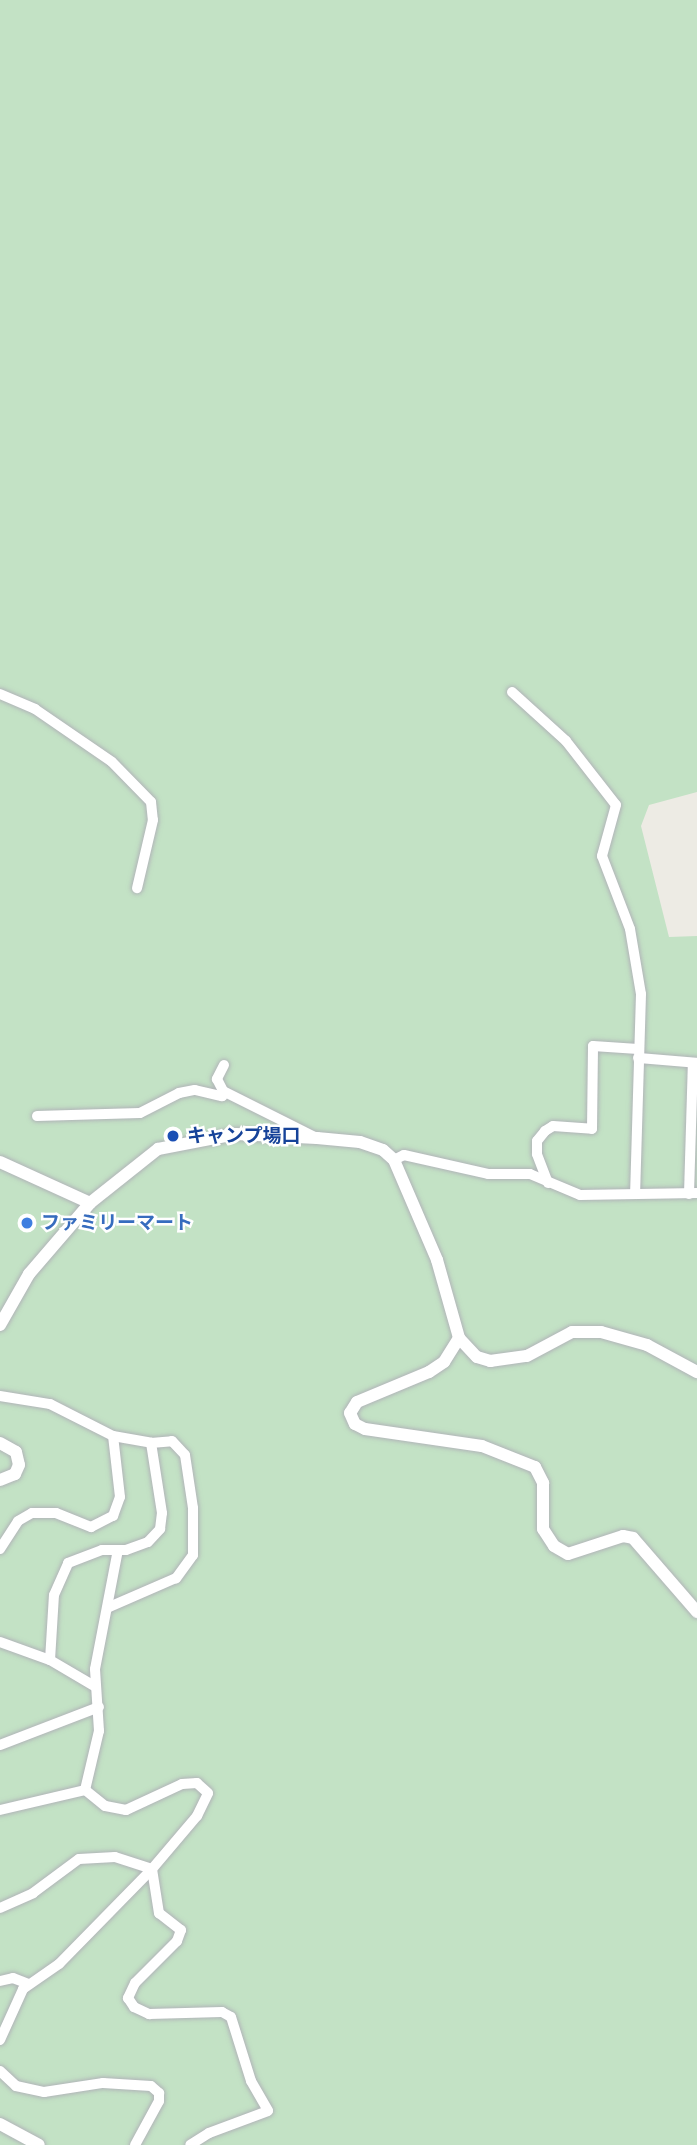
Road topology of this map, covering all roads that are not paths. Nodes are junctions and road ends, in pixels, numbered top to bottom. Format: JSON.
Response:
{"nodes":[{"id":1,"x":512,"y":692,"type":"dead end"},
{"id":2,"x":0,"y":694,"type":"edge"},
{"id":3,"x":137,"y":888,"type":"dead end"},
{"id":4,"x":638,"y":1054,"type":"junction"},
{"id":5,"x":695,"y":1063,"type":"edge"},
{"id":6,"x":224,"y":1065,"type":"dead end"},
{"id":7,"x":223,"y":1091,"type":"junction"},
{"id":8,"x":37,"y":1116,"type":"dead end"},
{"id":9,"x":317,"y":1138,"type":"junction"},
{"id":10,"x":394,"y":1160,"type":"junction"},
{"id":11,"x":0,"y":1162,"type":"edge"},
{"id":12,"x":548,"y":1183,"type":"junction"},
{"id":13,"x":635,"y":1194,"type":"junction"},
{"id":14,"x":693,"y":1194,"type":"edge"},
{"id":15,"x":90,"y":1203,"type":"junction"},
{"id":16,"x":0,"y":1325,"type":"edge"},
{"id":17,"x":459,"y":1338,"type":"junction"},
{"id":18,"x":697,"y":1372,"type":"edge"},
{"id":19,"x":0,"y":1396,"type":"edge"},
{"id":20,"x":113,"y":1436,"type":"junction"},
{"id":21,"x":0,"y":1443,"type":"edge"},
{"id":22,"x":151,"y":1443,"type":"junction"},
{"id":23,"x":0,"y":1480,"type":"edge"},
{"id":24,"x":0,"y":1549,"type":"edge"},
{"id":25,"x":118,"y":1550,"type":"junction"},
{"id":26,"x":107,"y":1608,"type":"junction"},
{"id":27,"x":697,"y":1612,"type":"edge"},
{"id":28,"x":0,"y":1642,"type":"edge"},
{"id":29,"x":50,"y":1660,"type":"junction"},
{"id":30,"x":96,"y":1687,"type":"junction"},
{"id":31,"x":99,"y":1707,"type":"junction"},
{"id":32,"x":0,"y":1745,"type":"edge"},
{"id":33,"x":85,"y":1790,"type":"junction"},
{"id":34,"x":0,"y":1810,"type":"edge"},
{"id":35,"x":152,"y":1869,"type":"junction"},
{"id":36,"x":0,"y":1908,"type":"edge"},
{"id":37,"x":0,"y":1980,"type":"edge"},
{"id":38,"x":29,"y":1984,"type":"junction"},
{"id":39,"x":0,"y":2040,"type":"edge"},
{"id":40,"x":0,"y":2071,"type":"edge"},
{"id":41,"x":0,"y":2124,"type":"edge"},
{"id":42,"x":35,"y":2144,"type":"edge"},
{"id":43,"x":135,"y":2145,"type":"edge"},
{"id":44,"x":190,"y":2145,"type":"edge"}],
"edges":[{"from":1,"to":4,"type":"street"},
{"from":2,"to":3,"type":"street"},
{"from":4,"to":5,"type":"street"},
{"from":4,"to":12,"type":"street"},
{"from":4,"to":13,"type":"street"},
{"from":5,"to":14,"type":"street"},
{"from":6,"to":7,"type":"street"},
{"from":7,"to":8,"type":"street"},
{"from":7,"to":9,"type":"street"},
{"from":9,"to":10,"type":"street"},
{"from":9,"to":15,"type":"street"},
{"from":10,"to":12,"type":"street"},
{"from":10,"to":17,"type":"street"},
{"from":11,"to":15,"type":"street"},
{"from":12,"to":13,"type":"street"},
{"from":13,"to":14,"type":"street"},
{"from":15,"to":16,"type":"street"},
{"from":17,"to":18,"type":"street"},
{"from":17,"to":27,"type":"street"},
{"from":19,"to":20,"type":"street"},
{"from":20,"to":22,"type":"street"},
{"from":20,"to":24,"type":"street"},
{"from":21,"to":23,"type":"street"},
{"from":22,"to":25,"type":"street"},
{"from":22,"to":26,"type":"street"},
{"from":25,"to":26,"type":"street"},
{"from":25,"to":29,"type":"street"},
{"from":26,"to":30,"type":"street"},
{"from":28,"to":29,"type":"street"},
{"from":29,"to":30,"type":"street"},
{"from":30,"to":31,"type":"street"},
{"from":31,"to":32,"type":"street"},
{"from":31,"to":33,"type":"street"},
{"from":33,"to":34,"type":"street"},
{"from":33,"to":35,"type":"street"},
{"from":35,"to":36,"type":"street"},
{"from":35,"to":38,"type":"street"},
{"from":35,"to":44,"type":"street"},
{"from":37,"to":38,"type":"street"},
{"from":38,"to":39,"type":"street"},
{"from":40,"to":43,"type":"street"},
{"from":41,"to":42,"type":"street"}]}
